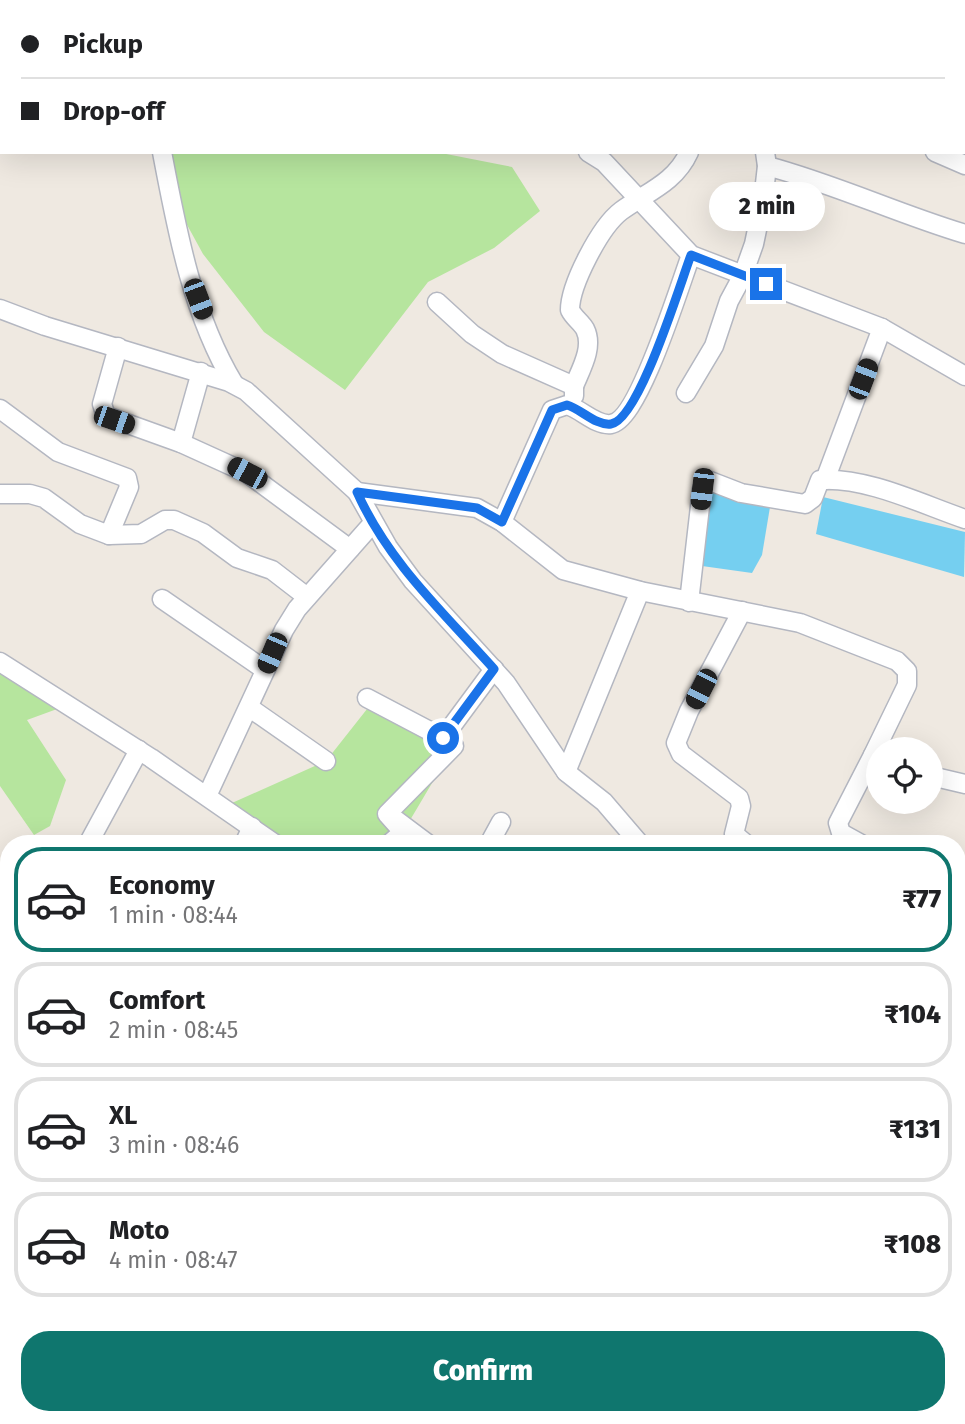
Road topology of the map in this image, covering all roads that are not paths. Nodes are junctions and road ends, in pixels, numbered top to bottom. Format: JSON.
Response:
{"nodes":[{"id":1,"x":162,"y":154,"type":"edge"},
{"id":2,"x":591,"y":154,"type":"edge"},
{"id":3,"x":687,"y":154,"type":"edge"},
{"id":4,"x":940,"y":154,"type":"edge"},
{"id":5,"x":766,"y":159,"type":"edge"},
{"id":6,"x":965,"y":164,"type":"edge"},
{"id":7,"x":639,"y":201,"type":"junction"},
{"id":8,"x":965,"y":234,"type":"edge"},
{"id":9,"x":691,"y":255,"type":"junction"},
{"id":10,"x":743,"y":275,"type":"junction"},
{"id":11,"x":437,"y":302,"type":"dead end"},
{"id":12,"x":0,"y":309,"type":"edge"},
{"id":13,"x":882,"y":328,"type":"junction"},
{"id":14,"x":118,"y":347,"type":"junction"},
{"id":15,"x":201,"y":372,"type":"junction"},
{"id":16,"x":965,"y":376,"type":"edge"},
{"id":17,"x":234,"y":384,"type":"junction"},
{"id":18,"x":574,"y":386,"type":"junction"},
{"id":19,"x":686,"y":393,"type":"dead end"},
{"id":20,"x":571,"y":406,"type":"junction"},
{"id":21,"x":0,"y":409,"type":"edge"},
{"id":22,"x":180,"y":443,"type":"junction"},
{"id":23,"x":825,"y":480,"type":"junction"},
{"id":24,"x":357,"y":492,"type":"junction"},
{"id":25,"x":0,"y":494,"type":"edge"},
{"id":26,"x":965,"y":519,"type":"edge"},
{"id":27,"x":502,"y":522,"type":"junction"},
{"id":28,"x":373,"y":523,"type":"junction"},
{"id":29,"x":109,"y":535,"type":"junction"},
{"id":30,"x":350,"y":549,"type":"junction"},
{"id":31,"x":640,"y":591,"type":"junction"},
{"id":32,"x":307,"y":597,"type":"junction"},
{"id":33,"x":162,"y":599,"type":"dead end"},
{"id":34,"x":689,"y":602,"type":"junction"},
{"id":35,"x":742,"y":611,"type":"junction"},
{"id":36,"x":0,"y":662,"type":"edge"},
{"id":37,"x":494,"y":669,"type":"junction"},
{"id":38,"x":265,"y":670,"type":"junction"},
{"id":39,"x":367,"y":698,"type":"dead end"},
{"id":40,"x":250,"y":708,"type":"junction"},
{"id":41,"x":884,"y":737,"type":"edge"},
{"id":42,"x":443,"y":738,"type":"junction"},
{"id":43,"x":139,"y":750,"type":"junction"},
{"id":44,"x":326,"y":761,"type":"dead end"},
{"id":45,"x":566,"y":772,"type":"junction"},
{"id":46,"x":866,"y":774,"type":"edge"},
{"id":47,"x":943,"y":779,"type":"edge"},
{"id":48,"x":965,"y":784,"type":"edge"},
{"id":49,"x":207,"y":796,"type":"junction"},
{"id":50,"x":387,"y":814,"type":"junction"},
{"id":51,"x":500,"y":822,"type":"dead end"},
{"id":52,"x":93,"y":835,"type":"edge"},
{"id":53,"x":248,"y":835,"type":"edge"},
{"id":54,"x":400,"y":835,"type":"edge"},
{"id":55,"x":416,"y":835,"type":"edge"},
{"id":56,"x":494,"y":835,"type":"edge"},
{"id":57,"x":632,"y":835,"type":"edge"},
{"id":58,"x":735,"y":835,"type":"edge"},
{"id":59,"x":845,"y":835,"type":"edge"}],
"edges":[{"from":1,"to":17,"type":"street"},
{"from":2,"to":7,"type":"street"},
{"from":3,"to":7,"type":"street"},
{"from":4,"to":6,"type":"street"},
{"from":5,"to":8,"type":"street"},
{"from":5,"to":10,"type":"street"},
{"from":7,"to":9,"type":"street"},
{"from":7,"to":18,"type":"street"},
{"from":9,"to":10,"type":"street"},
{"from":9,"to":20,"type":"street"},
{"from":10,"to":13,"type":"street"},
{"from":10,"to":19,"type":"street"},
{"from":11,"to":18,"type":"street"},
{"from":12,"to":14,"type":"street"},
{"from":13,"to":16,"type":"street"},
{"from":13,"to":23,"type":"street"},
{"from":14,"to":15,"type":"street"},
{"from":14,"to":22,"type":"street"},
{"from":15,"to":17,"type":"street"},
{"from":15,"to":22,"type":"street"},
{"from":17,"to":24,"type":"street"},
{"from":18,"to":20,"type":"street"},
{"from":20,"to":27,"type":"street"},
{"from":21,"to":29,"type":"street"},
{"from":22,"to":30,"type":"street"},
{"from":23,"to":26,"type":"street"},
{"from":23,"to":34,"type":"street"},
{"from":24,"to":27,"type":"street"},
{"from":24,"to":28,"type":"street"},
{"from":25,"to":29,"type":"street"},
{"from":27,"to":31,"type":"street"},
{"from":28,"to":30,"type":"street"},
{"from":28,"to":37,"type":"street"},
{"from":29,"to":32,"type":"street"},
{"from":30,"to":32,"type":"street"},
{"from":31,"to":34,"type":"street"},
{"from":31,"to":45,"type":"street"},
{"from":32,"to":38,"type":"street"},
{"from":33,"to":38,"type":"street"},
{"from":34,"to":35,"type":"street"},
{"from":35,"to":41,"type":"street"},
{"from":35,"to":58,"type":"street"},
{"from":36,"to":43,"type":"street"},
{"from":37,"to":42,"type":"street"},
{"from":37,"to":45,"type":"street"},
{"from":38,"to":40,"type":"street"},
{"from":39,"to":42,"type":"street"},
{"from":40,"to":44,"type":"street"},
{"from":40,"to":49,"type":"street"},
{"from":42,"to":50,"type":"street"},
{"from":43,"to":49,"type":"street"},
{"from":43,"to":52,"type":"street"},
{"from":45,"to":57,"type":"street"},
{"from":46,"to":59,"type":"street"},
{"from":47,"to":48,"type":"street"},
{"from":49,"to":53,"type":"street"},
{"from":50,"to":54,"type":"street"},
{"from":50,"to":55,"type":"street"},
{"from":51,"to":56,"type":"street"}]}
